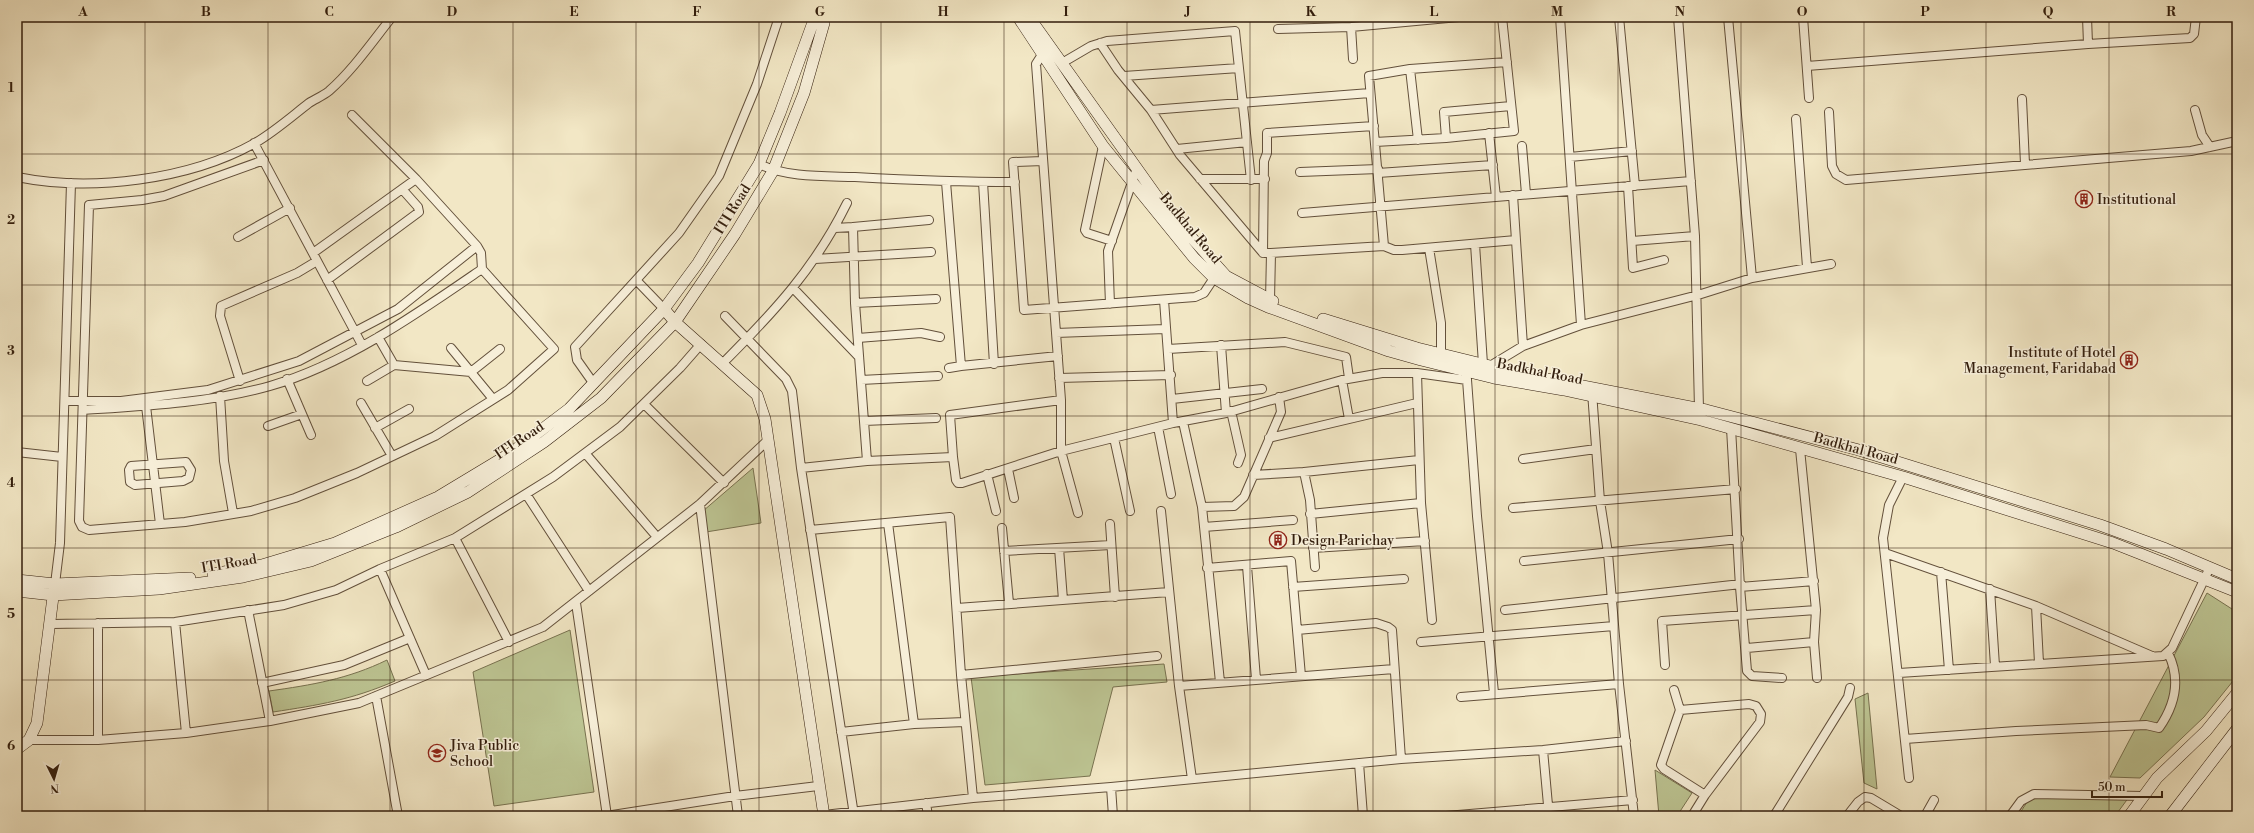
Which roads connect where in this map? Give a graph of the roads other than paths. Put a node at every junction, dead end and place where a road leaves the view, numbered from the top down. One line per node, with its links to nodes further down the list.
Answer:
1 (392, 17): 45 (street)
2 (779, 17): 107 (street)
3 (815, 17): 54 (street, ITI Road)
4 (824, 17): 58 (street, ITI Road)
5 (1018, 17): 20 (street, Badkhal Road)
6 (1029, 17): 20 (street, Badkhal Road)
7 (1459, 17): 16 (street)
8 (1502, 17): 22 (street)
9 (1560, 17): 51 (street)
10 (1619, 17): 50 (street)
11 (1678, 17): 66 (street)
12 (1728, 17): 105 (street)
13 (1803, 17): 24 (street)
14 (2087, 17): 19 (street)
15 (2196, 17): 19 (street)
16 (1351, 27): 17 (street); 21 (street)
17 (1278, 29)
18 (1100, 43): 23 (street); 25 (street); 27 (street)
19 (2088, 44): 24 (street)
20 (1046, 49): 23 (street, Badkhal Road); 46 (street, Badkhal Road); 53 (street)
21 (1353, 59)
22 (1507, 62): 26 (street); 32 (street)
23 (1062, 63): 57 (street, Badkhal Road)
24 (1807, 66): 29 (street)
25 (1239, 68): 27 (street); 31 (street)
26 (1410, 70): 28 (street); 41 (street)
27 (1124, 76): 33 (street)
28 (1370, 93): 31 (street); 38 (street)
29 (1809, 98)
30 (2022, 99): 56 (street)
31 (1243, 103): 33 (street); 43 (street)
32 (1511, 106): 39 (street); 40 (street)
33 (1151, 110): 49 (street)
34 (2195, 110): 48 (street)
35 (1829, 112): 56 (street)
36 (352, 115): 62 (street)
37 (1796, 118): 102 (street)
38 (1374, 126): 44 (street); 64 (street)
39 (1489, 133): 40 (street); 55 (street)
40 (1446, 138): 41 (street)
41 (1418, 140): 44 (street)
42 (2237, 141): 48 (street)
43 (1247, 142): 49 (street); 65 (street)
44 (1375, 142): 59 (street)
45 (254, 143): 52 (street); 71 (street)
46 (1103, 146): 70 (street, Badkhal Road); 88 (street)
47 (1522, 146): 75 (street)
48 (2210, 147): 56 (street)
49 (1177, 149): 63 (street)
50 (1632, 151): 51 (street); 72 (street)
51 (1570, 157): 74 (street)
52 (264, 160): 80 (street); 168 (street)
53 (1043, 161): 69 (street); 115 (street)
54 (759, 164): 58 (street); 116 (street, ITI Road)
55 (1492, 164): 59 (street); 77 (street)
56 (2025, 164)
57 (1137, 168): 70 (street); 104 (street, Badkhal Road)
58 (772, 171): 67 (street); 118 (street, ITI Road)
59 (1378, 171): 60 (street); 79 (street)
60 (1300, 172)
61 (17, 177): 71 (street)
62 (416, 179): 73 (street); 91 (street)
63 (1200, 179): 65 (street); 96 (street)
64 (1265, 179): 65 (street); 96 (street)
65 (1251, 180)
66 (1691, 181): 72 (street); 85 (street)
67 (946, 182): 68 (street); 142 (street)
68 (982, 182): 69 (street); 139 (street)
69 (1015, 182): 115 (street)
70 (1132, 182): 88 (street); 104 (street, Badkhal Road)
71 (71, 183): 164 (street)
72 (1631, 186): 74 (street); 89 (street)
73 (402, 189): 95 (street); 106 (street)
74 (1572, 190): 75 (street); 119 (street)
75 (1526, 194): 76 (street)
76 (1513, 195): 77 (street); 87 (street)
77 (1496, 197): 79 (street)
78 (847, 203): 84 (street)
79 (1381, 207): 81 (street); 92 (street)
80 (290, 208): 86 (street); 95 (street)
81 (1302, 213)
82 (929, 220): 83 (street)
83 (853, 227): 84 (street); 98 (street)
84 (835, 228): 97 (street)
85 (1695, 236): 89 (street); 109 (street)
86 (238, 238)
87 (1516, 240): 90 (street); 130 (street)
88 (1112, 241): 114 (street)
89 (1632, 241): 99 (street)
90 (1475, 244): 93 (street); 141 (street)
91 (477, 246): 103 (street); 121 (street)
92 (1384, 246): 93 (street); 96 (street)
93 (1428, 248): 134 (street)
94 (931, 252): 98 (street)
95 (313, 253): 100 (street)
96 (1267, 253): 112 (street)
97 (814, 258): 98 (street); 108 (street)
98 (854, 258): 113 (street)
99 (1664, 260)
100 (317, 261): 106 (street); 153 (street)
101 (1831, 264): 102 (street)
102 (1807, 267): 105 (street)
103 (482, 269): 123 (street); 162 (street)
104 (1216, 274): 111 (street); 112 (street, Badkhal Road); 148 (street, Badkhal Road)
105 (1752, 278): 109 (street)
106 (327, 280): 121 (street)
107 (637, 281): 116 (street); 155 (street)
108 (793, 288): 125 (street); 136 (street)
109 (1698, 295): 119 (street); 171 (street)
110 (936, 298): 113 (street)
111 (1164, 300): 114 (street); 120 (street)
112 (1270, 300): 134 (street, Badkhal Road)
113 (855, 303): 126 (street)
114 (1110, 304): 115 (street)
115 (1054, 307): 122 (street)
116 (664, 309): 118 (street); 155 (street, ITI Road)
117 (725, 316): 125 (street)
118 (675, 322): 127 (street); 254 (street, ITI Road)
119 (1581, 325): 130 (street)
120 (1165, 329): 122 (street); 133 (street)
121 (355, 332): 129 (street); 153 (street)
122 (1056, 333): 135 (street)
123 (378, 337): 129 (street); 140 (street)
124 (940, 337): 126 (street)
125 (748, 338): 138 (street); 200 (street)
126 (858, 338): 136 (street)
127 (701, 344): 138 (street); 167 (street)
128 (1221, 345): 133 (street); 151 (street); 158 (street)
129 (362, 346): 150 (street)
130 (1523, 346): 141 (street)
131 (451, 348): 144 (street)
132 (500, 348): 144 (street)
133 (1168, 349): 147 (street)
134 (1441, 354): 137 (street, Badkhal Road)
135 (1058, 356): 139 (street); 149 (street)
136 (859, 357): 152 (street)
137 (1466, 360): 141 (street, Badkhal Road); 148 (street)
138 (723, 363): 186 (street)
139 (994, 364): 142 (street)
140 (394, 365): 144 (street); 154 (street)
141 (1486, 365): 157 (street, Badkhal Road)
142 (961, 366): 143 (street)
143 (949, 368)
144 (471, 372): 162 (street)
145 (1417, 373): 148 (street); 151 (street); 166 (street)
146 (938, 376): 152 (street)
147 (1171, 376): 149 (street); 161 (street)
148 (1467, 376): 157 (street, Badkhal Road); 278 (street)
149 (1059, 378): 163 (street)
150 (287, 379): 159 (street); 173 (street)
151 (1346, 379): 160 (street); 175 (street)
152 (861, 380): 176 (street)
153 (240, 381): 168 (street)
154 (367, 381)
155 (594, 384): 254 (street, ITI Road)
156 (1262, 389): 158 (street)
157 (1592, 392): 171 (street, Badkhal Road); 182 (street, Badkhal Road); 187 (street)
158 (1225, 393): 161 (street); 172 (street)
159 (220, 396): 169 (street); 220 (street)
160 (1279, 397): 172 (street); 185 (street)
161 (1172, 398): 178 (street)
162 (493, 399): 192 (street)
163 (1061, 400): 189 (street); 194 (street)
164 (65, 401): 168 (street); 193 (street)
165 (361, 403): 181 (street)
166 (1417, 403): 175 (street); 196 (street)
167 (644, 404): 191 (street); 207 (street)
168 (83, 406): 169 (street); 225 (street)
169 (146, 406): 198 (street)
170 (409, 409): 181 (street)
171 (1699, 409): 243 (street, Badkhal Road)
172 (1229, 412): 177 (street); 199 (street)
173 (302, 414): 179 (street); 183 (street)
174 (936, 418): 176 (street)
175 (1349, 419): 185 (street)
176 (864, 421): 197 (street)
177 (1183, 422): 178 (street); 215 (street)
178 (1173, 423): 180 (street)
179 (268, 426)
180 (1158, 427): 184 (street); 210 (street)
181 (375, 428): 192 (street)
182 (1731, 428): 188 (street, Badkhal Road); 208 (street)
183 (311, 435)
184 (1114, 438): 189 (street); 218 (street)
185 (1269, 438): 204 (street)
186 (768, 440): 207 (street); 325 (street)
187 (1596, 449): 195 (street); 212 (street)
188 (1800, 449): 205 (street, Badkhal Road); 251 (street)
189 (1061, 451): 201 (street); 221 (street)
190 (17, 452): 193 (street)
191 (585, 453): 209 (street); 230 (street)
192 (392, 456): 220 (street)
193 (62, 457): 254 (street)
194 (953, 457): 197 (street); 203 (street)
195 (1524, 459)
196 (1419, 460): 202 (street); 213 (street)
197 (867, 461): 200 (street)
198 (154, 463): 206 (street); 206 (street); 206 (street)
199 (1238, 463)
200 (801, 468): 229 (street)
201 (1008, 469): 203 (street); 211 (street)
202 (1304, 472): 204 (street); 222 (street)
203 (987, 474): 217 (street)
204 (1253, 474): 215 (street)
205 (1903, 477): 239 (street); 249 (street, Badkhal Road)
206 (156, 483): 225 (street)
207 (724, 483): 214 (street)
208 (1736, 488): 212 (street); 232 (street)
209 (526, 494): 231 (street); 257 (street)
210 (1171, 494)
211 (1014, 498)
212 (1600, 501): 216 (street); 238 (street)
213 (1421, 503): 222 (street); 233 (street)
214 (700, 504): 230 (street); 328 (street)
215 (1202, 507): 227 (street)
216 (1513, 508)
217 (996, 510)
218 (1130, 511)
219 (1161, 511): 258 (street)
220 (233, 513): 225 (street)
221 (1078, 513)
222 (1310, 514): 236 (street)
223 (1293, 520): 227 (street)
224 (888, 523): 229 (street); 266 (street); 311 (street)
225 (160, 524)
226 (1110, 524): 234 (street)
227 (1204, 526): 244 (street)
228 (1002, 528): 237 (street)
229 (810, 530): 313 (street)
230 (657, 537): 257 (street)
231 (456, 538): 245 (street); 279 (street)
232 (1739, 539): 238 (street); 252 (street)
233 (1425, 541): 236 (street); 271 (street)
234 (1111, 545): 235 (street); 260 (street)
235 (1059, 548): 237 (street); 262 (street)
236 (1313, 548): 242 (street)
237 (1004, 551): 264 (street)
238 (1608, 553): 240 (street); 261 (street)
239 (1885, 553): 246 (street); 291 (street)
240 (1524, 561)
241 (1247, 566): 244 (street); 253 (street); 297 (street)
242 (1315, 567)
243 (2210, 567): 247 (street, Badkhal Road); 249 (street)
244 (1207, 568): 298 (street)
245 (380, 569): 267 (street); 277 (street)
246 (1941, 572): 255 (street); 290 (street)
247 (2236, 578)
248 (1404, 579): 253 (street)
249 (2205, 579): 259 (street, Badkhal Road); 283 (street)
250 (17, 580): 254 (street, ITI Road)
251 (1814, 581): 252 (street); 269 (street)
252 (1741, 585): 261 (street); 270 (street)
253 (1293, 587): 276 (street)
254 (54, 589): 256 (street, ITI Road); 274 (street)
255 (1990, 589): 265 (street); 288 (street)
256 (17, 591)
257 (589, 591): 263 (street)
258 (1169, 592): 260 (street); 301 (street)
259 (2237, 592)
260 (1115, 597): 262 (street)
261 (1613, 597): 268 (street); 275 (street)
262 (1063, 600): 264 (street)
263 (576, 603): 279 (street); 337 (street)
264 (1009, 603): 266 (street)
265 (2036, 606): 285 (street); 286 (street)
266 (957, 608): 293 (street)
267 (248, 610): 272 (street); 299 (street)
268 (1505, 610)
269 (1816, 610): 270 (street); 281 (street)
270 (1743, 615): 282 (street); 287 (street)
271 (1432, 620)
272 (175, 622): 273 (street); 314 (street)
273 (98, 623): 274 (street); 317 (street)
274 (51, 624): 316 (street)
275 (1614, 626): 278 (street); 300 (street)
276 (1297, 630): 289 (street); 294 (street)
277 (410, 638): 292 (street); 299 (street)
278 (1489, 638): 280 (street); 305 (street)
279 (509, 642): 292 (street)
280 (1421, 642)
281 (1814, 642): 282 (street); 296 (street)
282 (1747, 648): 295 (street)
283 (2168, 653): 285 (street); 315 (street)
284 (1157, 656): 293 (street)
285 (2155, 657): 286 (street)
286 (2039, 662): 288 (street)
287 (1665, 665)
288 (1995, 666): 290 (street)
289 (1394, 669): 294 (street); 321 (street)
290 (1948, 670): 291 (street)
291 (1899, 673): 315 (street)
292 (426, 675): 306 (street)
293 (961, 675): 310 (street)
294 (1301, 676): 297 (street)
295 (1782, 678)
296 (1818, 678)
297 (1256, 679): 298 (street)
298 (1220, 682): 301 (street)
299 (262, 684): 309 (street)
300 (1619, 684): 305 (street); 318 (street)
301 (1179, 686): 324 (street)
302 (1850, 688): 347 (street)
303 (1674, 690): 308 (street)
304 (2237, 693): 329 (street)
305 (1494, 694): 307 (street)
306 (376, 696): 309 (street); 336 (street)
307 (1461, 697)
308 (1680, 710): 327 (street); 327 (street)
309 (270, 721): 314 (street)
310 (965, 722): 311 (street); 330 (street)
311 (914, 724): 313 (street)
312 (2237, 729): 353 (street)
313 (841, 732): 335 (street)
314 (186, 733): 317 (street)
315 (1905, 739): 323 (street)
316 (29, 740): 317 (street); 319 (street)
317 (98, 740)
318 (1626, 741): 320 (street); 331 (street)
319 (17, 749)
320 (1543, 750): 321 (street); 334 (street)
321 (1401, 759): 322 (street)
322 (1359, 763): 324 (street); 342 (street)
323 (1909, 778)
324 (1192, 779): 326 (street)
325 (818, 786): 328 (street); 339 (street)
326 (1111, 788): 330 (street); 341 (street)
327 (1705, 795): 346 (street)
328 (735, 796): 337 (street); 338 (street)
329 (2143, 796): 351 (street); 352 (street)
330 (974, 798): 333 (street)
331 (1633, 800): 334 (street); 345 (street)
332 (1934, 800): 350 (street)
333 (926, 803): 335 (street); 340 (street)
334 (1549, 806): 343 (street); 344 (street)
335 (854, 814): 339 (street)
336 (398, 816)
337 (606, 816)
338 (738, 816)
339 (824, 816)
340 (928, 816)
341 (1113, 816)
342 (1363, 816)
343 (1446, 816)
344 (1549, 816)
345 (1634, 816)
346 (1692, 816)
347 (1774, 816)
348 (1847, 816): 349 (street)
349 (1901, 816)
350 (1925, 816)
351 (2010, 816)
352 (2129, 816)
353 (2170, 816)

